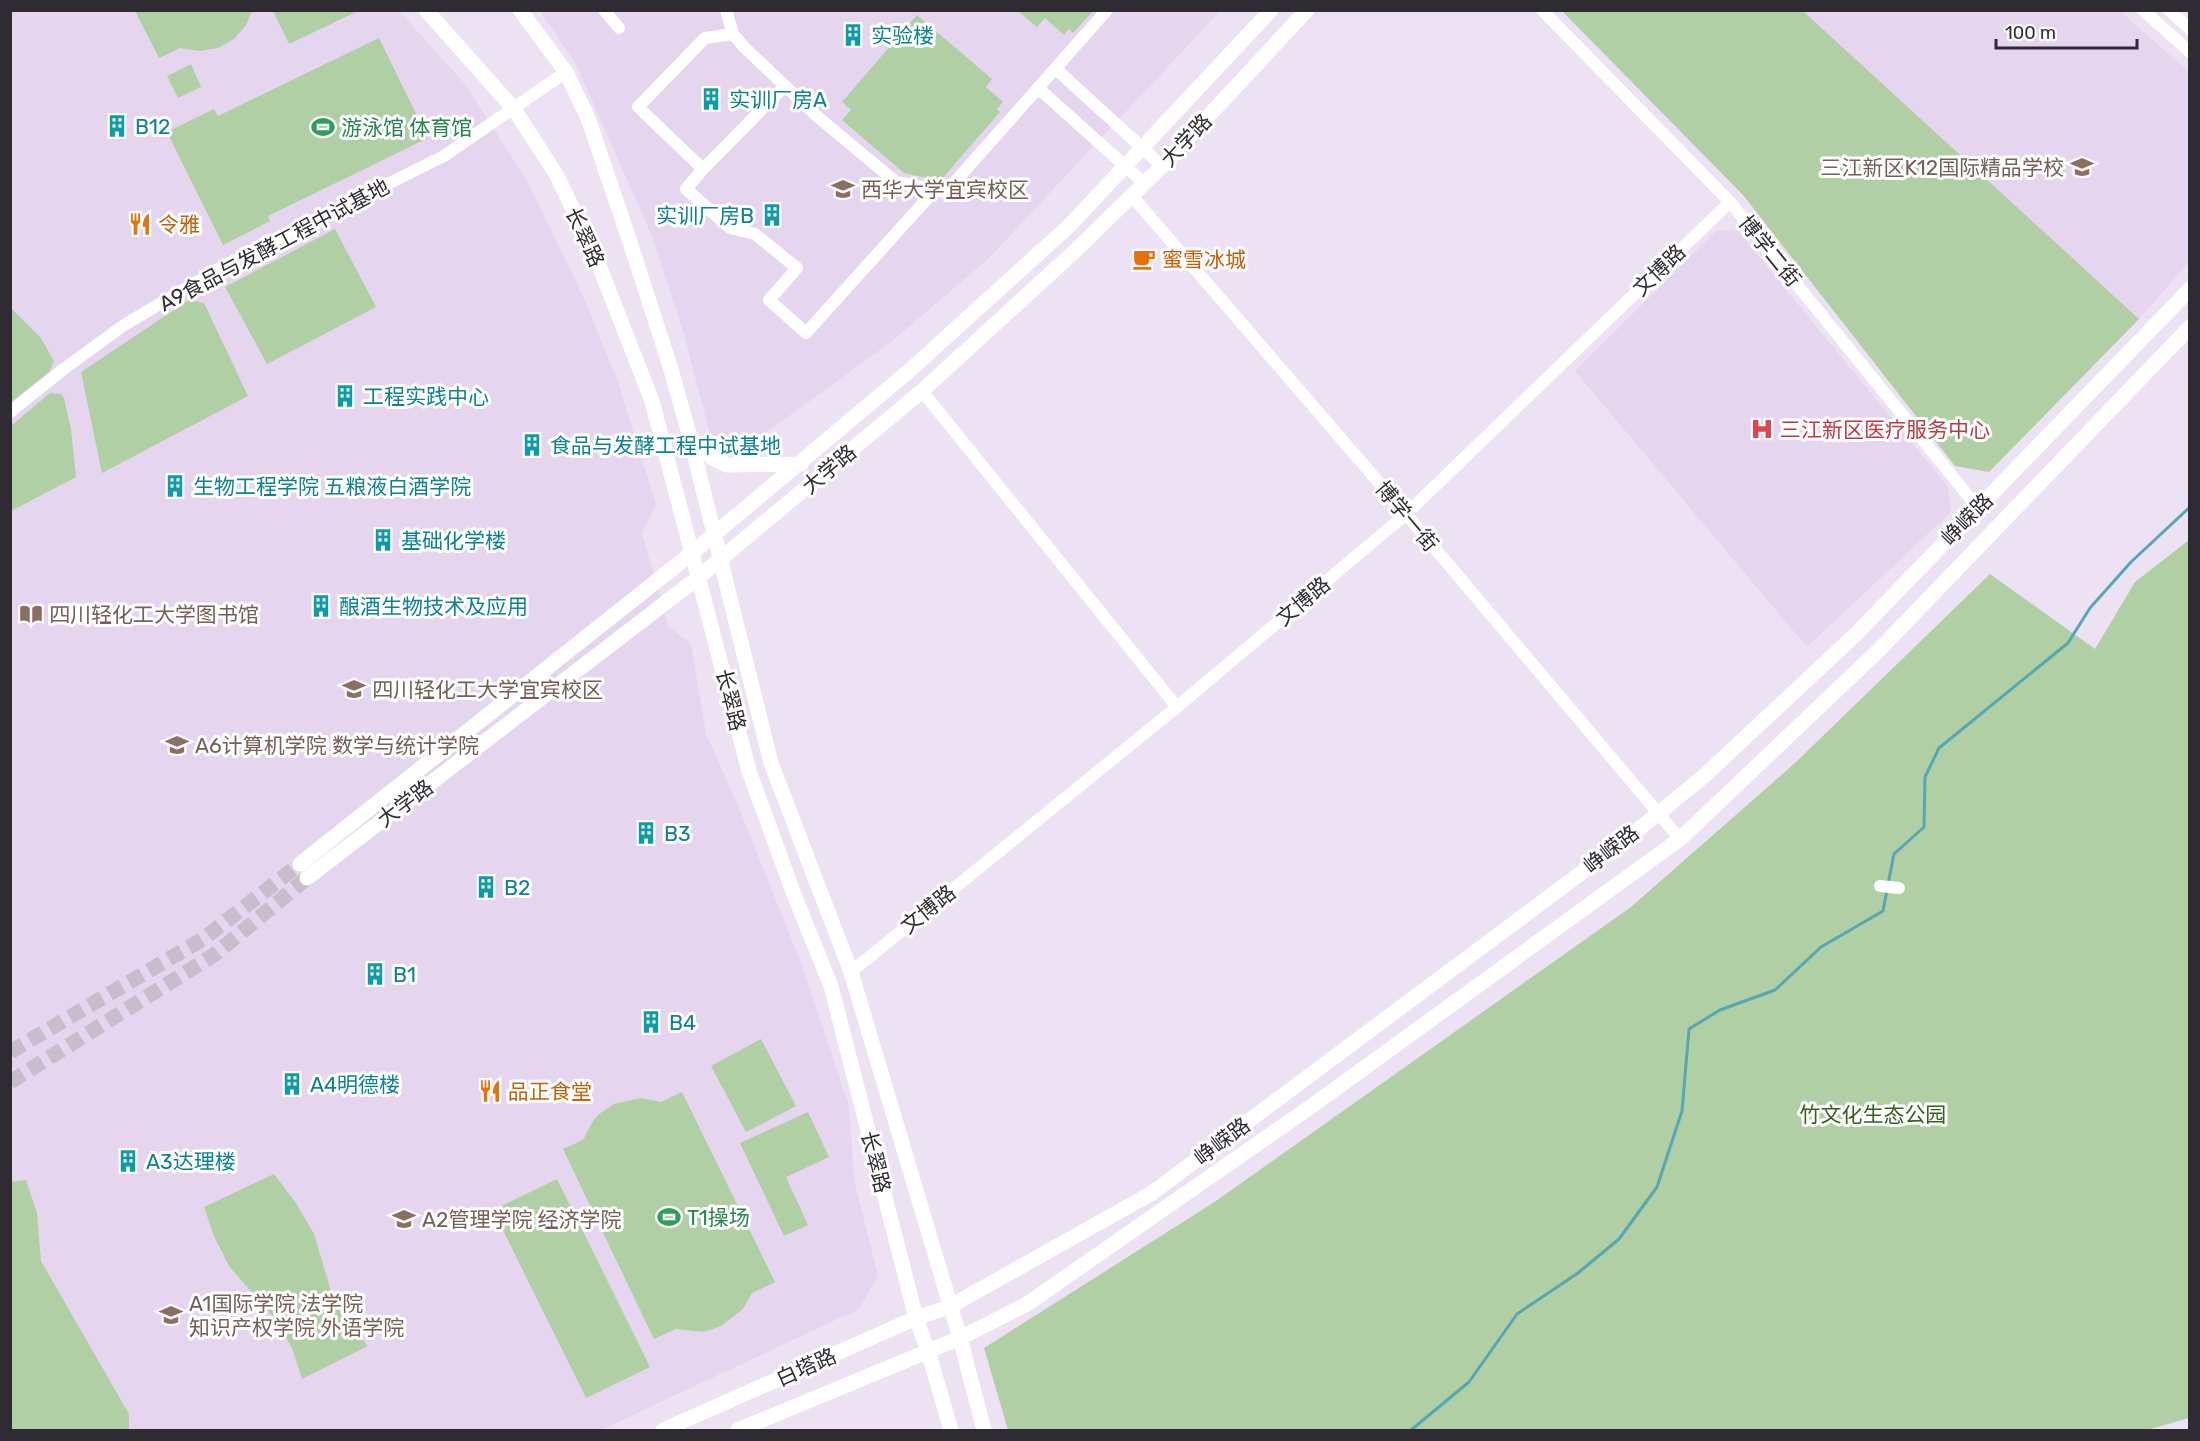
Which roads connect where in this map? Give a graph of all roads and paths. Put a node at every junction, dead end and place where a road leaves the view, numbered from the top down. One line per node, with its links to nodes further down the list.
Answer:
1 (426, 10): 19 (main road, 长翠路)
2 (520, 10): 16 (main road, 长翠路)
3 (604, 10): 11 (street)
4 (726, 10): 13 (street)
5 (1107, 10): 15 (street)
6 (1271, 10): 20 (main road, 大学路)
7 (1307, 10): 22 (main road, 大学路)
8 (1542, 10): 27 (street, 博学二街)
9 (2143, 10): 14 (street)
10 (2169, 10): 12 (street)
11 (619, 27)
12 (2190, 29)
13 (733, 34): 17 (street); 23 (street)
14 (2190, 52)
15 (1056, 69): 18 (street); 20 (street)
16 (566, 72): 19 (street, A9食品与发酵工程中试基地); 32 (main road, 长翠路)
17 (784, 87): 23 (street); 25 (street)
18 (1038, 88): 21 (street); 25 (street)
19 (514, 109): 31 (street, A9食品与发酵工程中试基地); 37 (main road, 长翠路)
20 (1144, 148): 21 (main road, 大学路); 22 (street)
21 (1126, 166): 24 (street); 33 (main road, 大学路)
22 (1162, 166): 24 (main road, 大学路)
23 (703, 169): 25 (street)
24 (1144, 183): 26 (main road, 大学路)
25 (935, 190)
26 (1131, 196): 30 (main road, 大学路); 35 (street, 博学一街)
27 (1730, 202): 34 (street, 博学二街); 35 (street, 文博路)
28 (2190, 289): 34 (main road, 峥嵘路)
29 (2190, 327): 42 (main road, 峥嵘路)
30 (922, 391): 38 (main road, 大学路); 40 (street)
31 (10, 412)
32 (691, 441): 33 (main road); 36 (main road, 长翠路)
33 (801, 464): 36 (main road, 大学路)
34 (1978, 508): 41 (main road, 峥嵘路)
35 (1406, 514): 40 (street, 文博路); 41 (street, 博学一街)
36 (714, 535): 37 (main road, 大学路); 38 (main road, 长翠路)
37 (692, 553): 39 (main road, 长翠路); 39 (main road, 大学路)
38 (720, 560): 39 (main road, 大学路); 45 (main road, 长翠路)
39 (699, 577): 47 (main road, 长翠路)
40 (1177, 707): 45 (street, 文博路)
41 (1658, 812): 42 (street, 博学一街); 46 (main road, 峥嵘路)
42 (1680, 839): 48 (main road, 峥嵘路)
43 (1880, 886): 44 (street)
44 (1899, 888)
45 (851, 972): 46 (main road, 长翠路)
46 (949, 1307): 47 (main road, 白塔路); 48 (main road, 长翠路)
47 (916, 1318): 49 (main road, 长翠路); 50 (main road, 白塔路)
48 (960, 1338): 49 (main road, 白塔路); 53 (main road, 长翠路)
49 (928, 1351): 51 (main road, 白塔路); 52 (main road, 长翠路)
50 (663, 1431)
51 (738, 1431)
52 (951, 1431)
53 (984, 1431)

